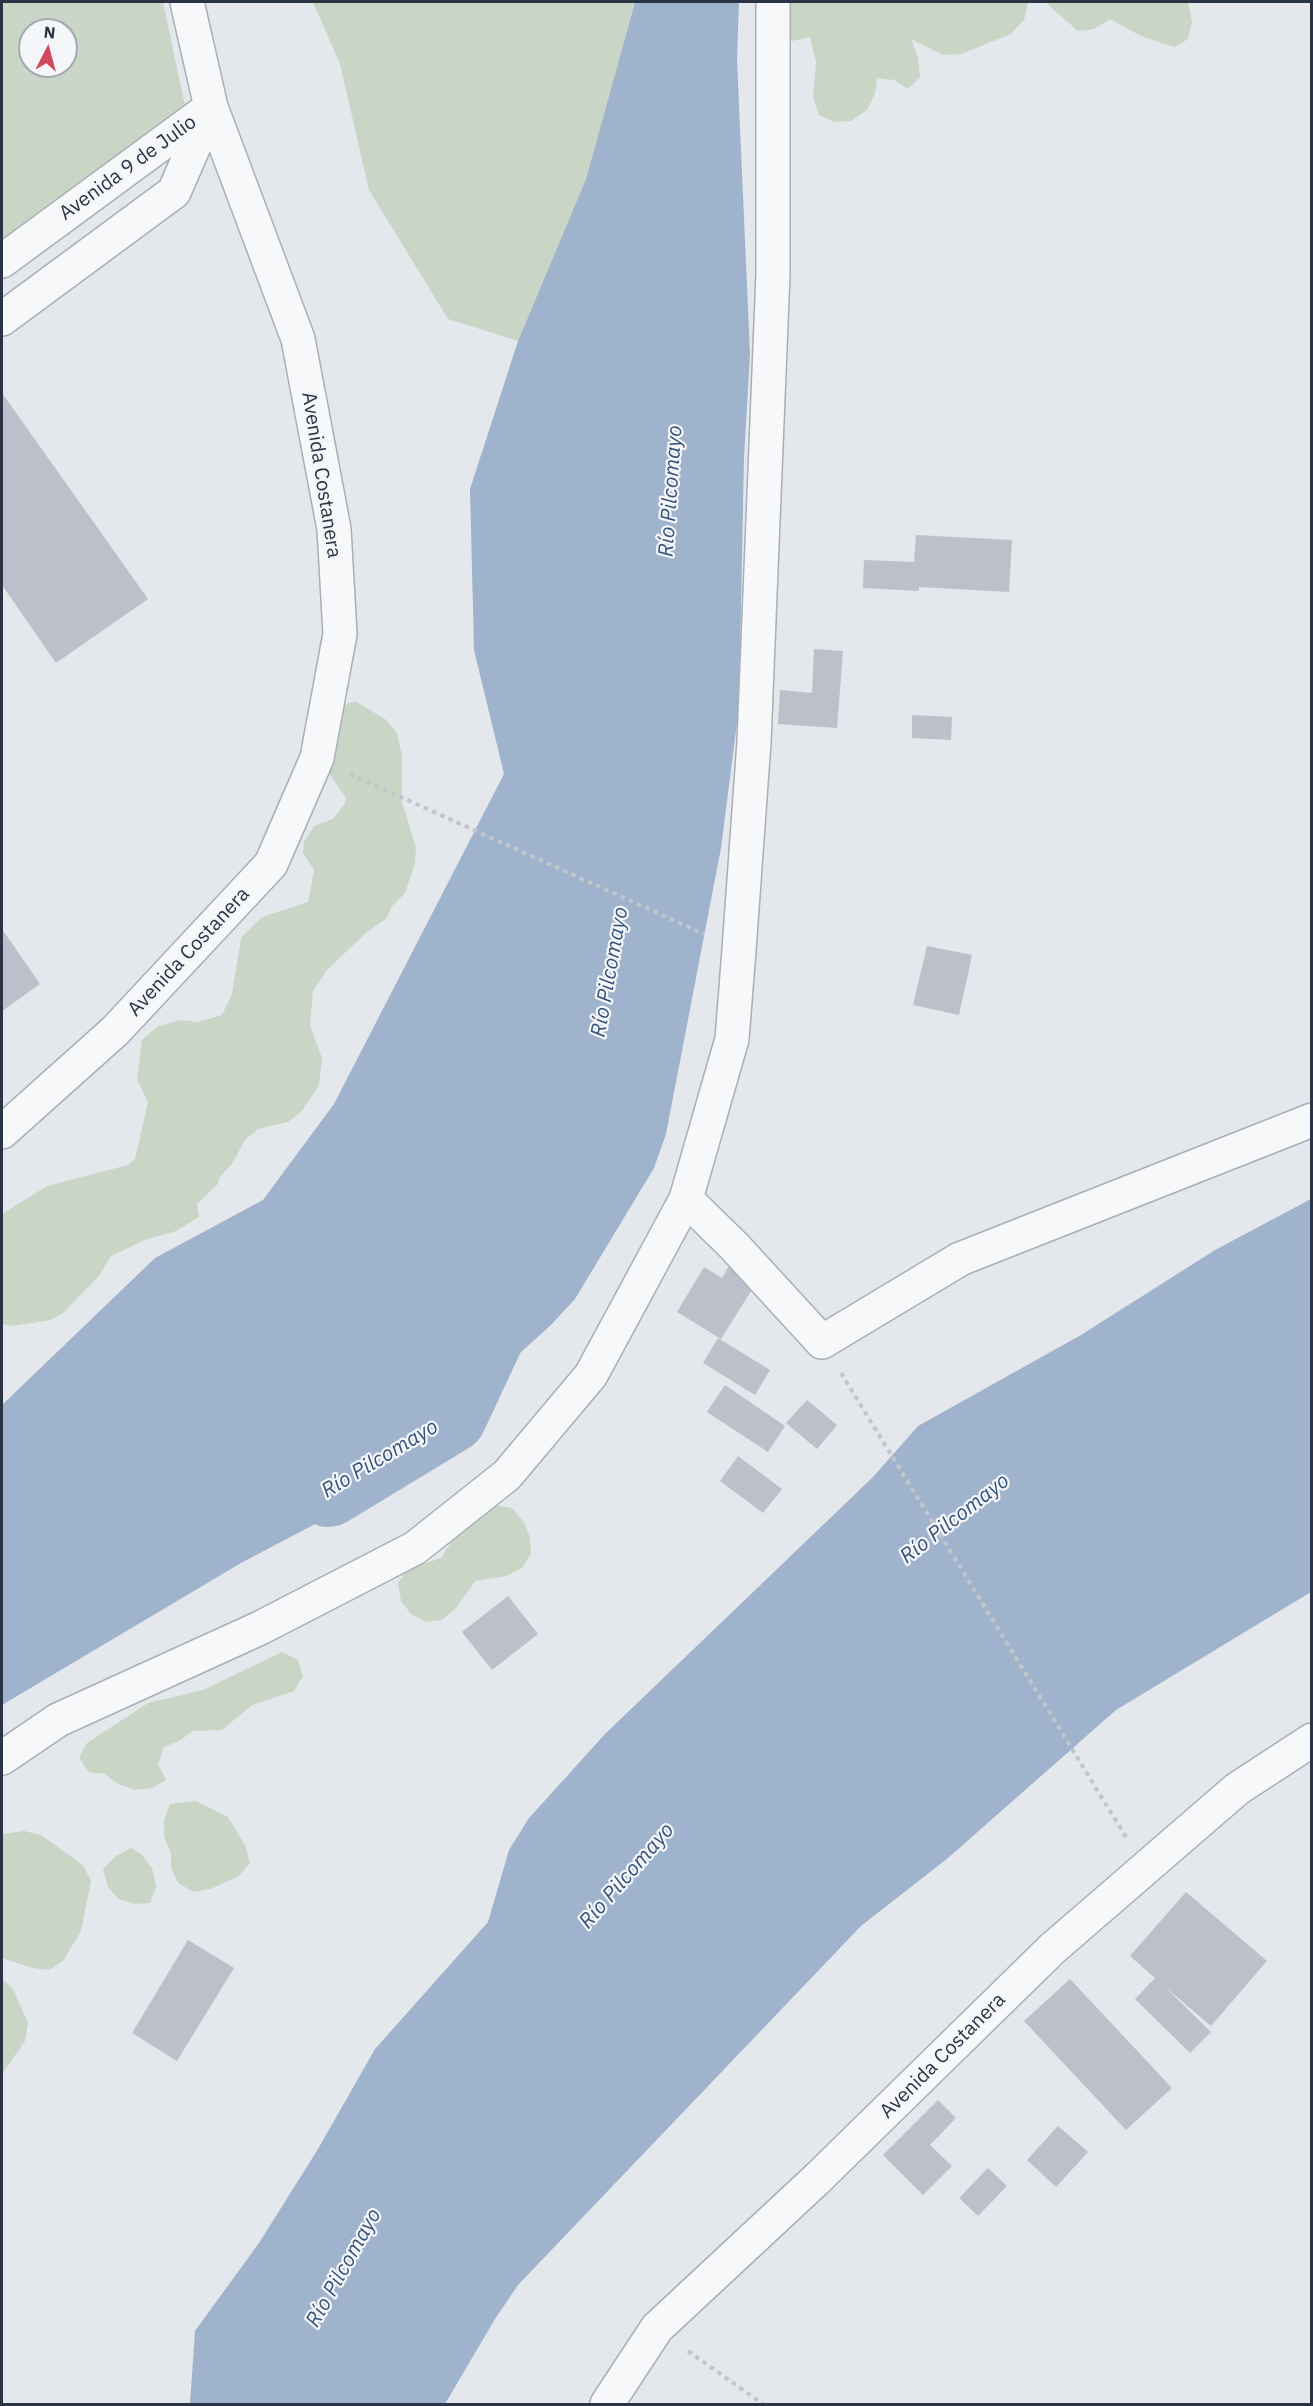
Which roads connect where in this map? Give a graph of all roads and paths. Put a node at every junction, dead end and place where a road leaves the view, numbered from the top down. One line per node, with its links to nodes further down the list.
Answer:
1 (188, 2): 3 (street, Avenida Costanera)
2 (774, 2): 7 (street)
3 (211, 107): 4 (street, Avenida 9 de Julio); 5 (street, Avenida 9 de Julio); 6 (street, Avenida Costanera)
4 (2, 261)
5 (2, 319)
6 (316, 758): 7 (path); 9 (street, Avenida Costanera)
7 (739, 950): 10 (street)
8 (1311, 1120): 11 (street)
9 (2, 1132)
10 (686, 1199): 11 (street); 13 (street)
11 (822, 1342): 14 (path)
12 (1311, 1740): 14 (street, Avenida Costanera)
13 (2, 1758)
14 (1145, 1868): 15 (street, Avenida Costanera)
15 (657, 2328): 16 (street, Avenida Costanera); 17 (path)
16 (607, 2404)
17 (763, 2404)

